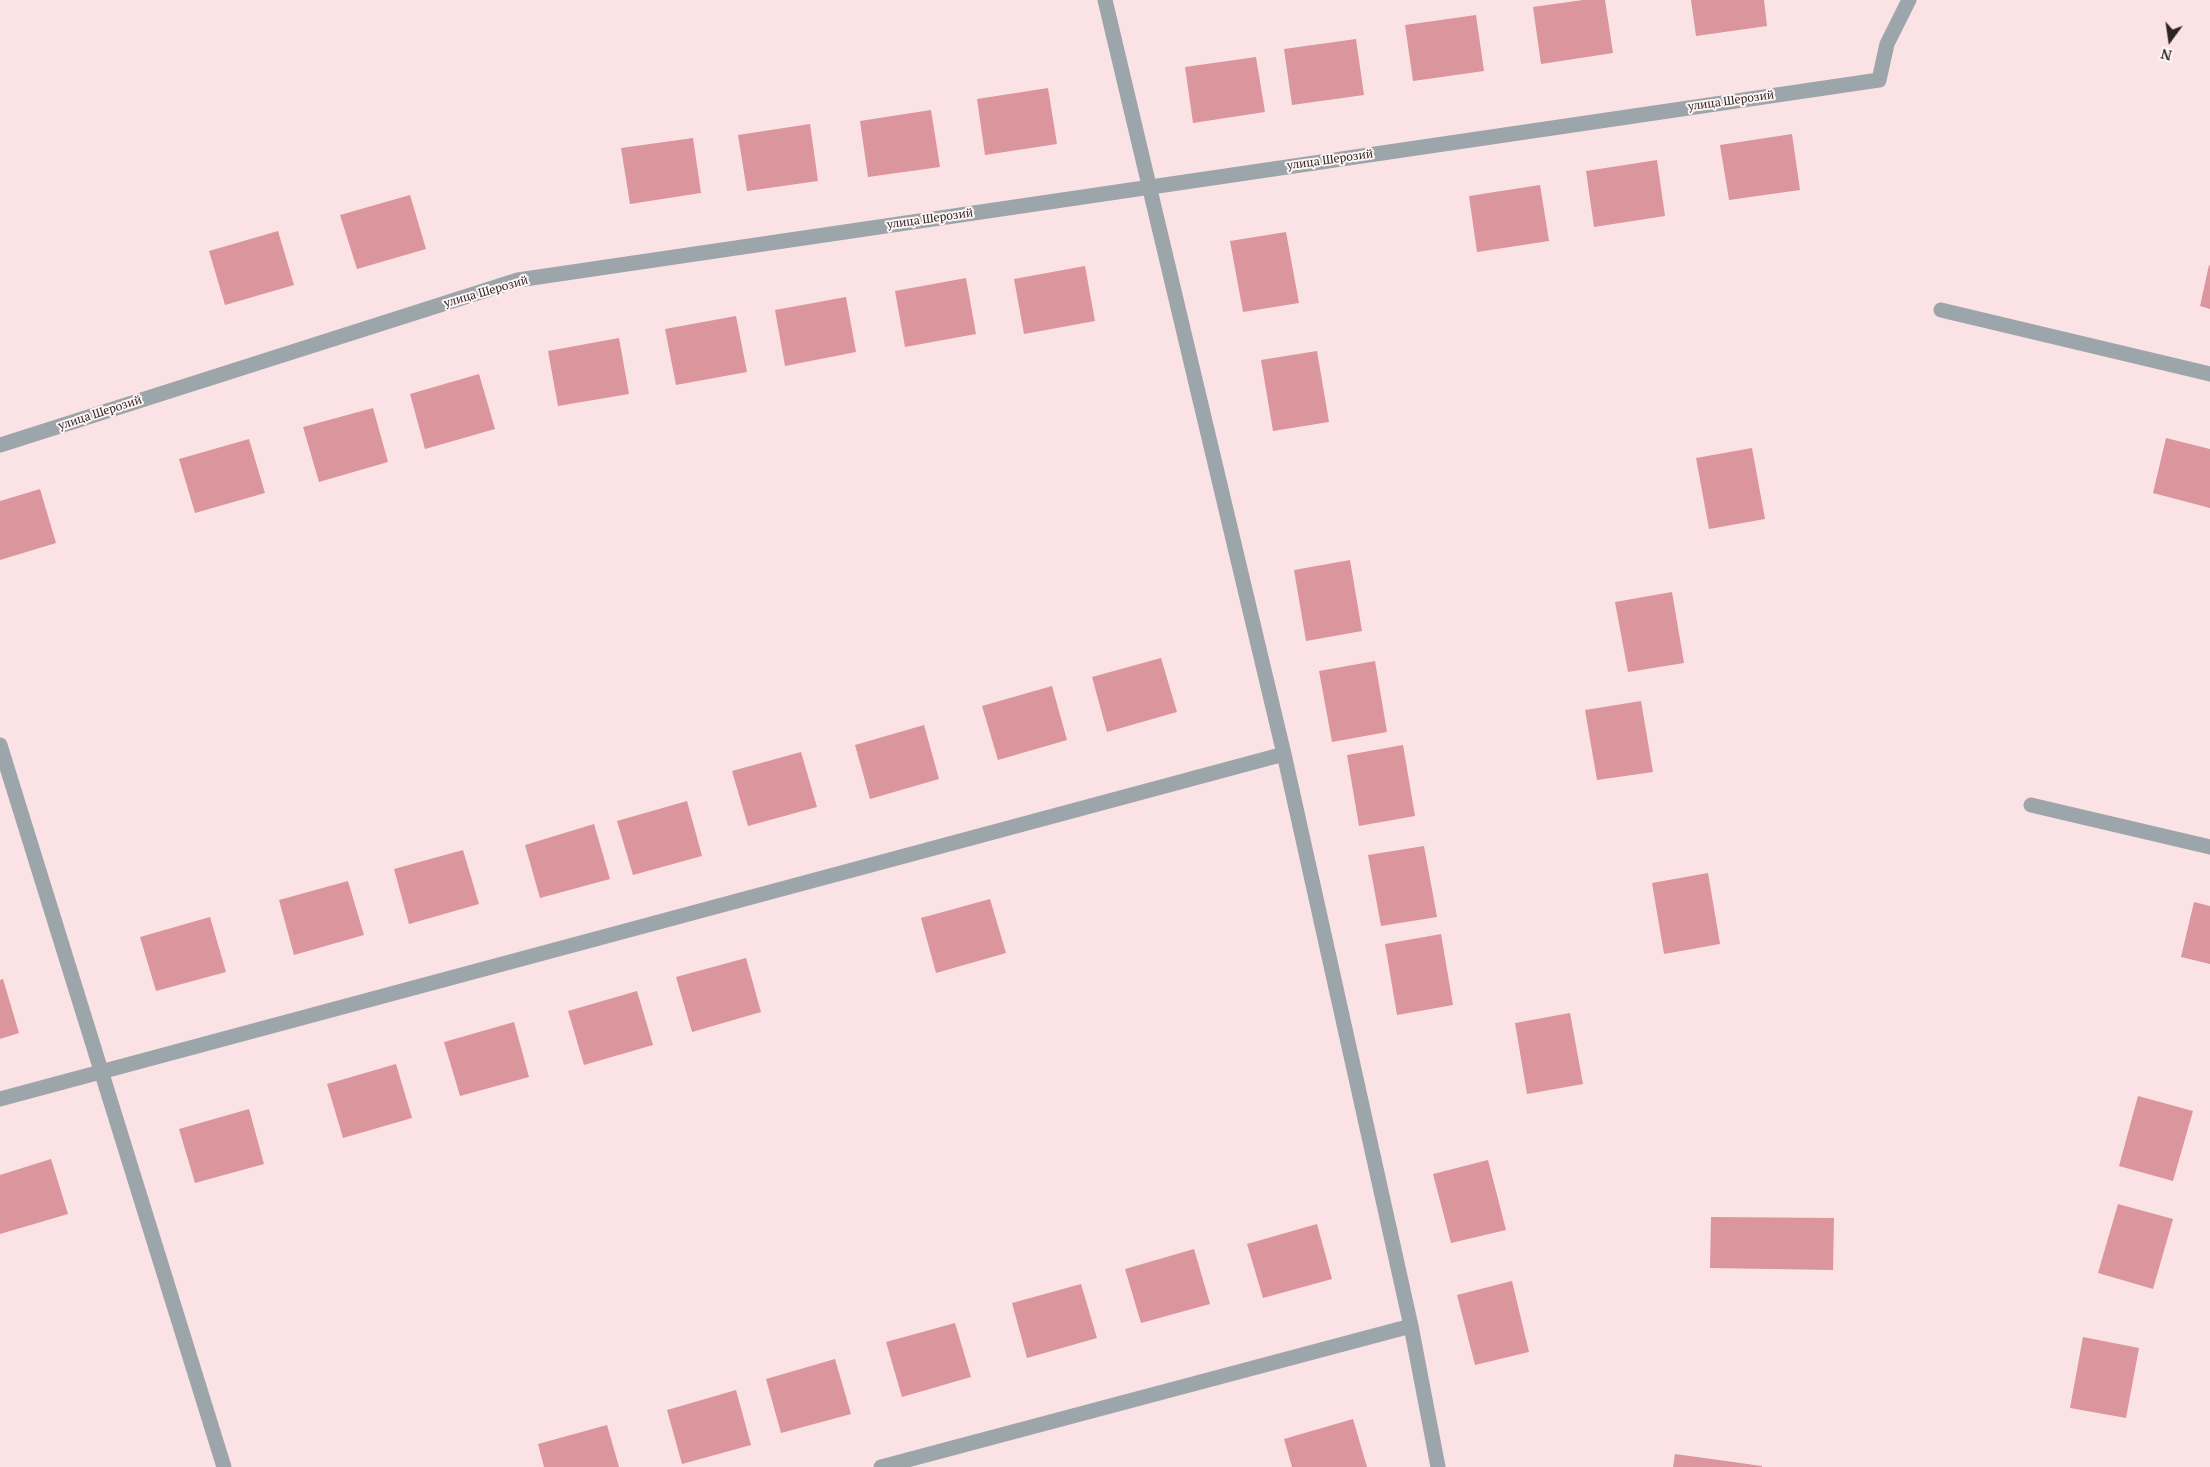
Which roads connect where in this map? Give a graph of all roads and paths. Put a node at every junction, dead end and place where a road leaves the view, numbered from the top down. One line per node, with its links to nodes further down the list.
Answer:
1 (1104, 0): 3 (street)
2 (1909, 0): 3 (street, улица Шерозий)
3 (1150, 186): 6 (street, улица Шерозий); 8 (street)
4 (1942, 310): 5 (street)
5 (2210, 374)
6 (0, 445)
7 (0, 745): 11 (street)
8 (1284, 754): 11 (street); 13 (street)
9 (2031, 805): 10 (street)
10 (2210, 847)
11 (102, 1072): 12 (street); 14 (street)
12 (0, 1099)
13 (1410, 1326): 15 (street); 16 (street)
14 (224, 1467)
15 (881, 1467)
16 (1438, 1467)

